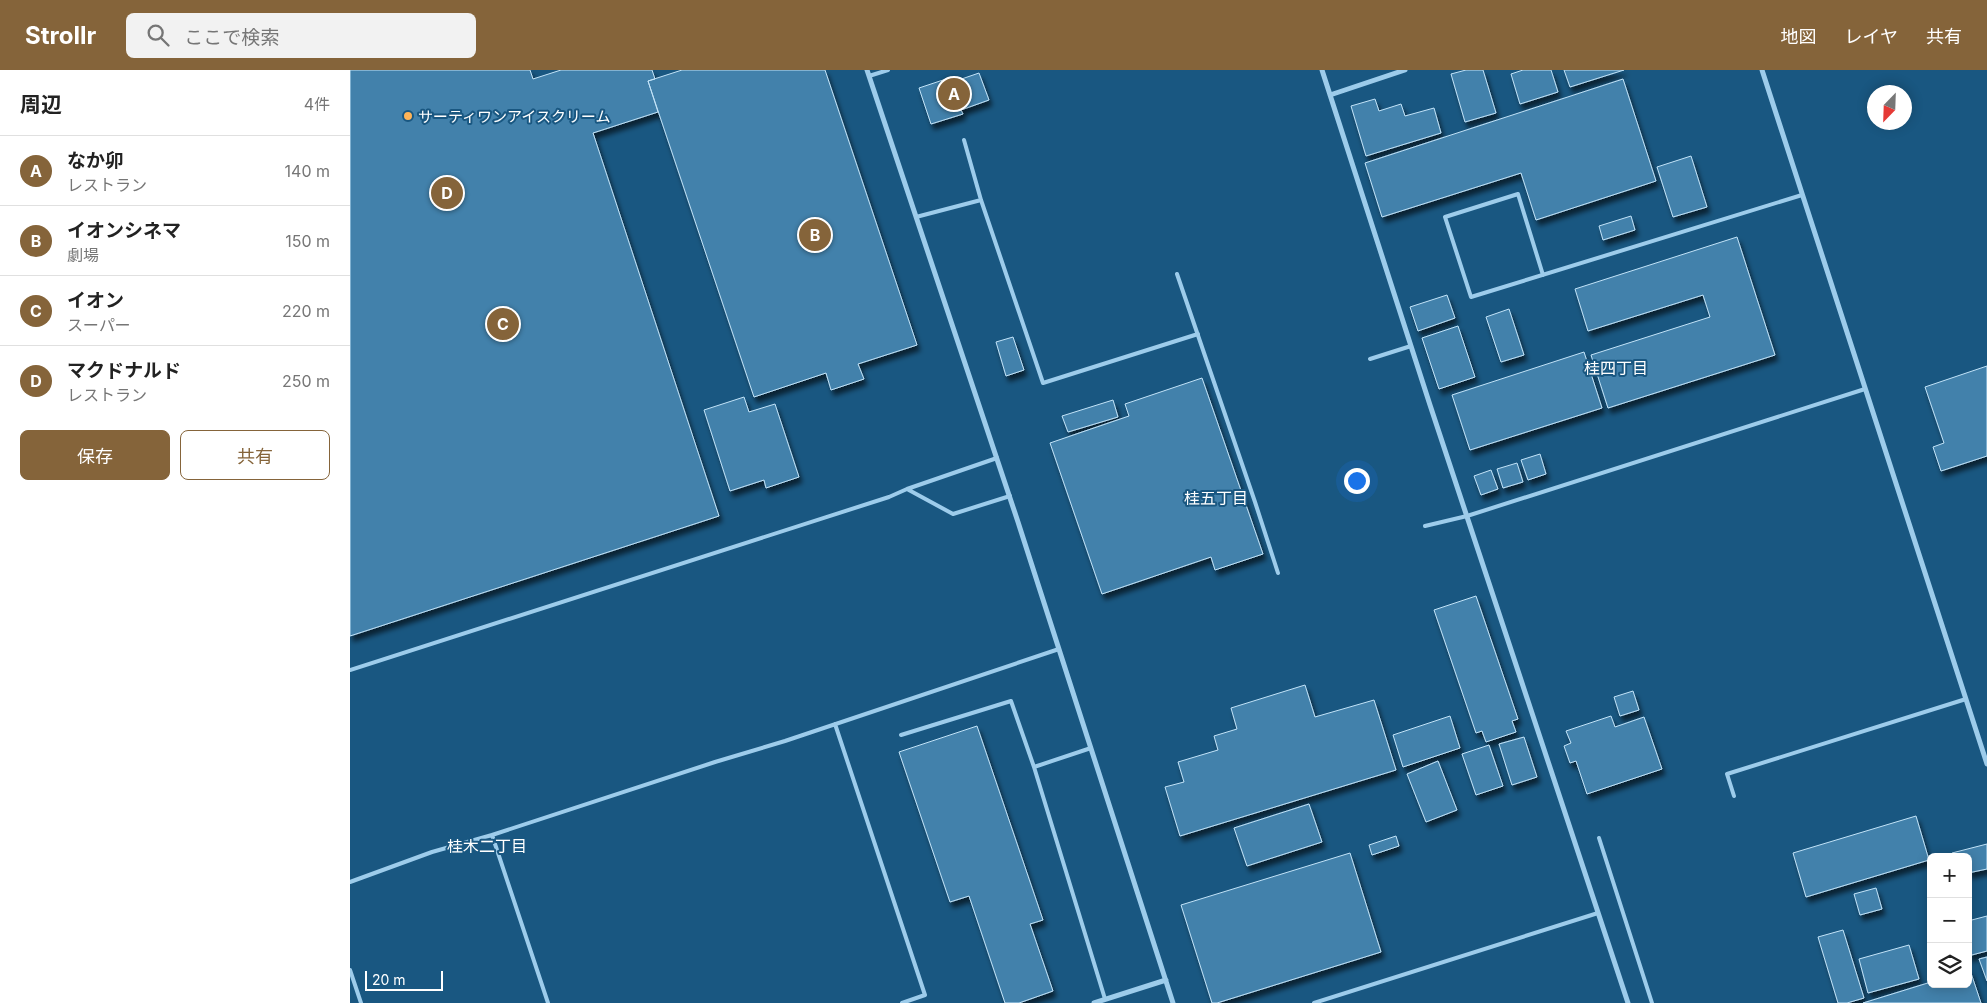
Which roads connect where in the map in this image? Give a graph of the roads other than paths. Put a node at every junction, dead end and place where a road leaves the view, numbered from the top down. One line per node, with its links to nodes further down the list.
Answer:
1 (867, 70): 6 (street)
2 (888, 70): 6 (lane)
3 (1322, 70): 7 (street)
4 (1405, 70): 7 (street)
5 (1762, 70): 9 (street)
6 (869, 76): 11 (street)
7 (1330, 95): 15 (street)
8 (964, 140): 10 (lane)
9 (1802, 195): 13 (lane); 17 (street)
10 (982, 200): 11 (lane); 14 (lane)
11 (916, 217): 18 (street)
12 (1177, 274): 14 (lane)
13 (1543, 275): 13 (lane)
14 (1198, 334): 23 (lane)
15 (1411, 346): 16 (lane); 21 (street)
16 (1370, 359)
17 (1865, 389): 21 (lane); 26 (street)
18 (997, 458): 19 (lane); 20 (street)
19 (907, 489): 20 (lane); 25 (lane)
20 (1010, 496): 24 (street)
21 (1467, 516): 22 (lane); 36 (street)
22 (1425, 526)
23 (1278, 573)
24 (1059, 649): 27 (lane); 29 (street)
25 (350, 670)
26 (1966, 699): 30 (street); 32 (lane)
27 (835, 724): 33 (lane); 42 (lane)
28 (901, 735): 31 (lane)
29 (1091, 748): 31 (lane); 38 (street)
30 (1987, 764)
31 (1034, 767): 39 (lane)
32 (1734, 796)
33 (492, 835): 35 (lane); 41 (lane)
34 (1599, 838): 47 (lane)
35 (350, 882)
36 (1598, 913): 45 (lane); 46 (street)
37 (350, 970): 40 (lane)
38 (1166, 980): 39 (street); 44 (street)
39 (1105, 1000): 43 (street)
40 (361, 1003)
41 (548, 1003)
42 (902, 1003)
43 (1094, 1003)
44 (1173, 1003)
45 (1314, 1003)
46 (1628, 1003)
47 (1652, 1003)

